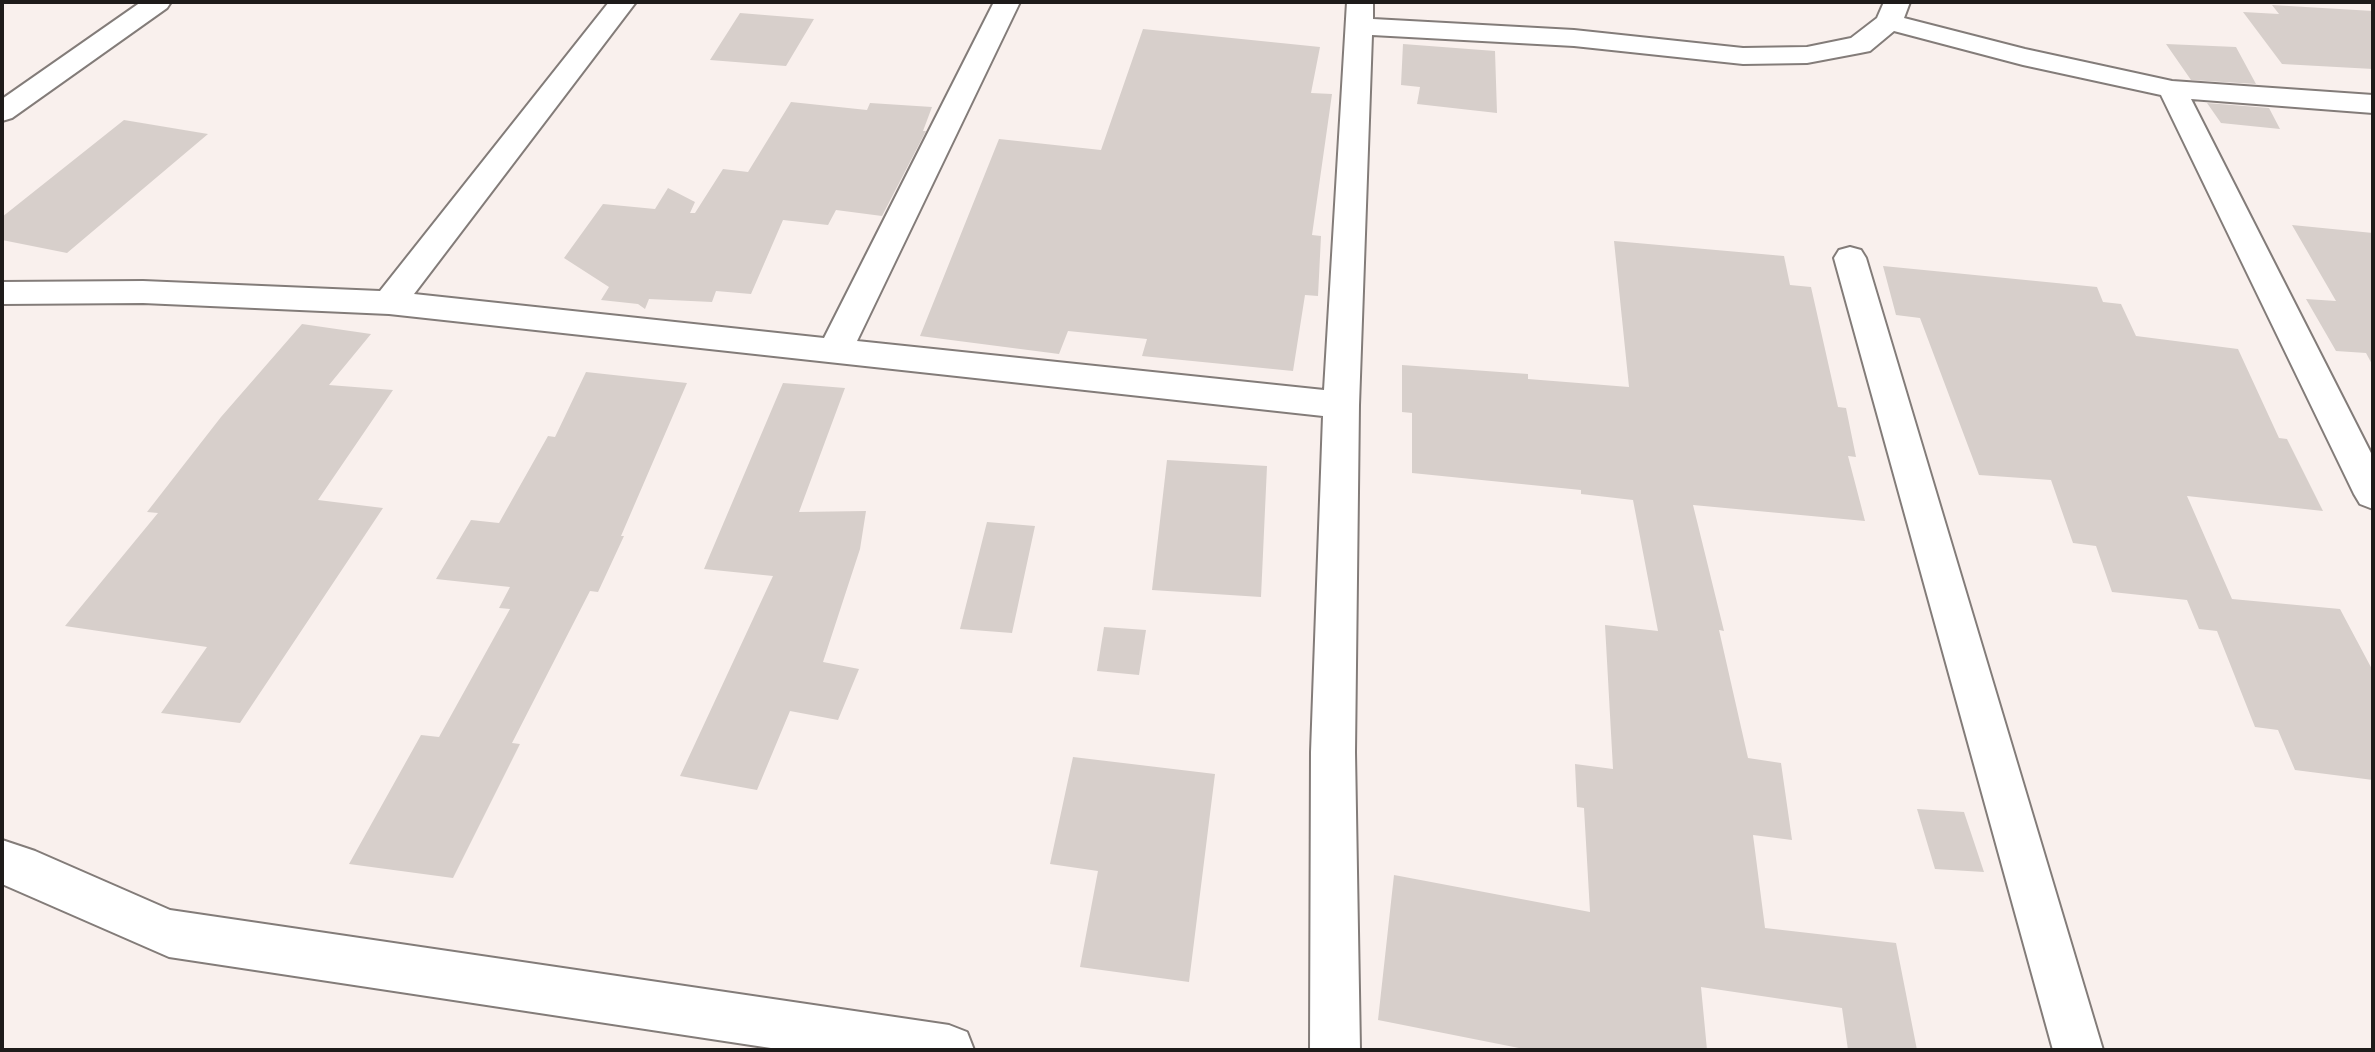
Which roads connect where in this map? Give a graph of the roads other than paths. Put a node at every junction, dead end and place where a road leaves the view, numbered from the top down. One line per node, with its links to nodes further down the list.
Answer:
1 (158, 2): 8 (street)
2 (623, 2): 11 (street)
3 (1007, 2): 12 (street)
4 (1893, 12): 5 (street); 6 (street)
5 (1359, 14): 13 (street)
6 (2172, 89): 7 (street); 14 (street)
7 (2373, 104)
8 (2, 112)
9 (1850, 258): 18 (street)
10 (2, 293): 11 (street)
11 (389, 303): 12 (street)
12 (834, 352): 13 (street)
13 (1341, 405): 17 (street)
14 (2373, 494)
15 (2, 862): 16 (street)
16 (948, 1050)
17 (1335, 1050)
18 (2078, 1050)

